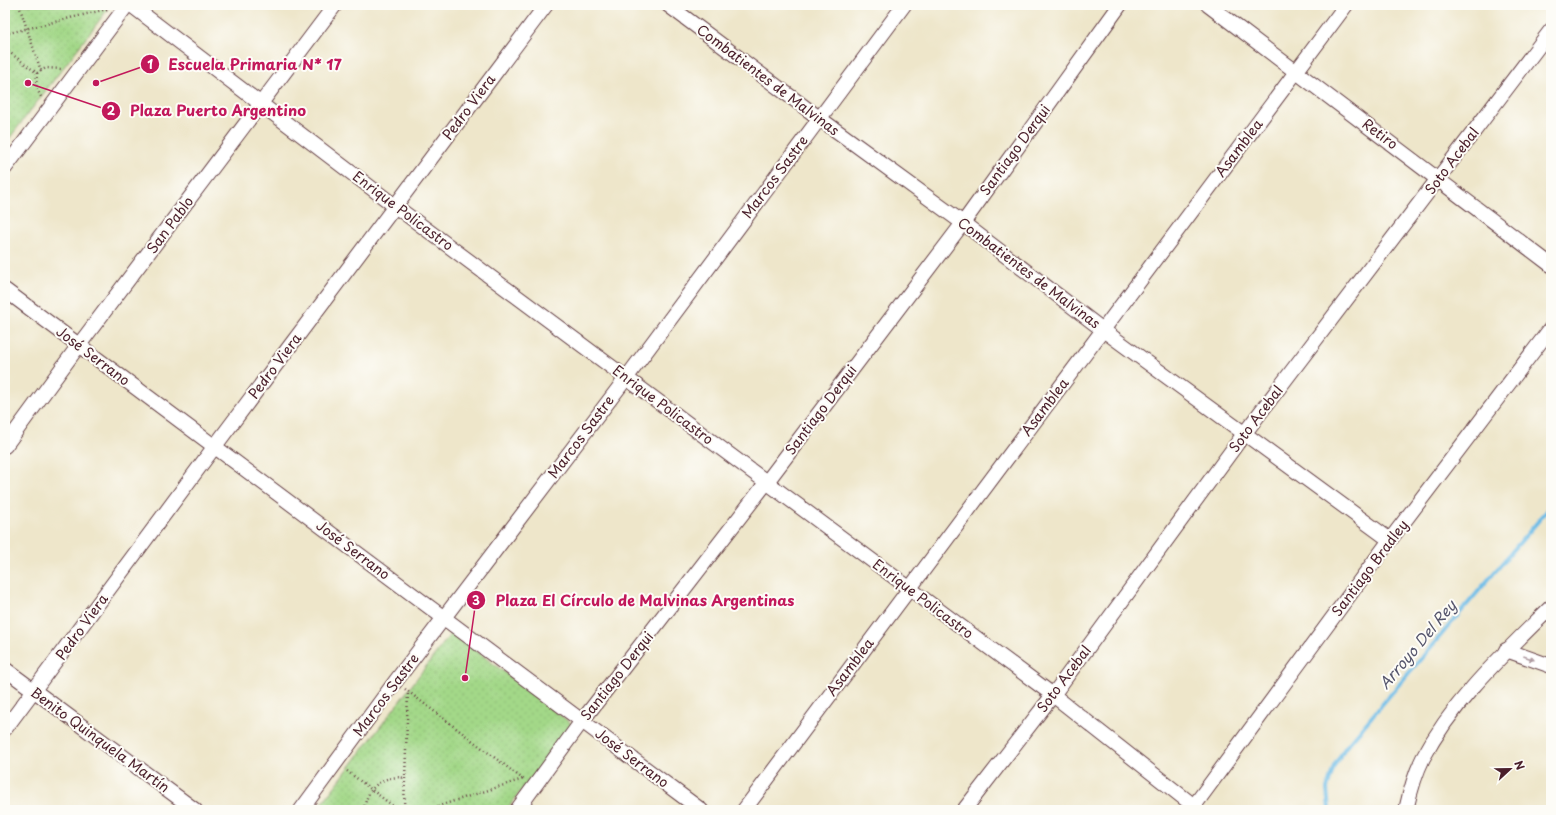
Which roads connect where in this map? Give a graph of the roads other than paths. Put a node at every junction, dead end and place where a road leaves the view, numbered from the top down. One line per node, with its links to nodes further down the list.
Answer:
1 (127, 5): 14 (street)
2 (131, 5): 12 (street, Enrique Policastro)
3 (335, 5): 12 (street, San Pablo)
4 (546, 5): 16 (street, Pedro Viera)
5 (668, 5): 13 (street, Combatientes de Malvinas)
6 (904, 5): 13 (street, Marcos Sastre)
7 (1120, 5): 17 (street, Santiago Derqui)
8 (1208, 5): 11 (street, Retiro)
9 (1346, 5): 11 (street, Asamblea)
10 (1551, 30): 15 (street, Soto Acebal)
11 (1296, 71): 15 (street, Retiro); 21 (street, Asamblea)
12 (262, 104): 16 (street, Enrique Policastro); 22 (street, San Pablo)
13 (819, 118): 17 (street, Combatientes de Malvinas); 23 (street, Marcos Sastre)
14 (5, 168)
15 (1439, 179): 18 (street, Retiro); 24 (street, Soto Acebal)
16 (395, 206): 23 (street, Enrique Policastro); 26 (street, Pedro Viera)
17 (963, 223): 21 (street, Combatientes de Malvinas); 27 (street, Santiago Derqui)
18 (1551, 265)
19 (5, 290): 22 (street, José Serrano)
20 (1551, 328): 28 (street, Santiago Bradley)
21 (1103, 330): 24 (street, Combatientes de Malvinas); 29 (street, Asamblea)
22 (79, 345): 25 (street, San Pablo); 26 (street, José Serrano)
23 (627, 377): 27 (street, Enrique Policastro); 31 (street, Marcos Sastre)
24 (1244, 434): 28 (street, Combatientes de Malvinas); 36 (street, Soto Acebal)
25 (5, 446)
26 (215, 446): 31 (street, José Serrano); 35 (street, Pedro Viera)
27 (766, 482): 29 (street, Enrique Policastro); 37 (street, Santiago Derqui)
28 (1390, 540): 39 (street, Santiago Bradley)
29 (908, 588): 36 (street, Enrique Policastro); 44 (street, Asamblea)
30 (1551, 606): 32 (street)
31 (444, 618): 37 (street, José Serrano); 41 (street, Marcos Sastre)
32 (1506, 650): 33 (street, one-way to 33); 46 (street)
33 (1551, 666)
34 (5, 669): 35 (street, Benito Quinquela Martín)
35 (34, 692): 38 (street, Pedro Viera); 40 (street, Benito Quinquela Martín)
36 (1052, 694): 39 (street, Enrique Policastro); 45 (street, Soto Acebal)
37 (582, 721): 42 (street, Santiago Derqui); 43 (street, José Serrano)
38 (5, 729)
39 (1193, 808)
40 (195, 810)
41 (301, 810)
42 (517, 810)
43 (701, 810)
44 (744, 810)
45 (964, 810)
46 (1406, 810)

